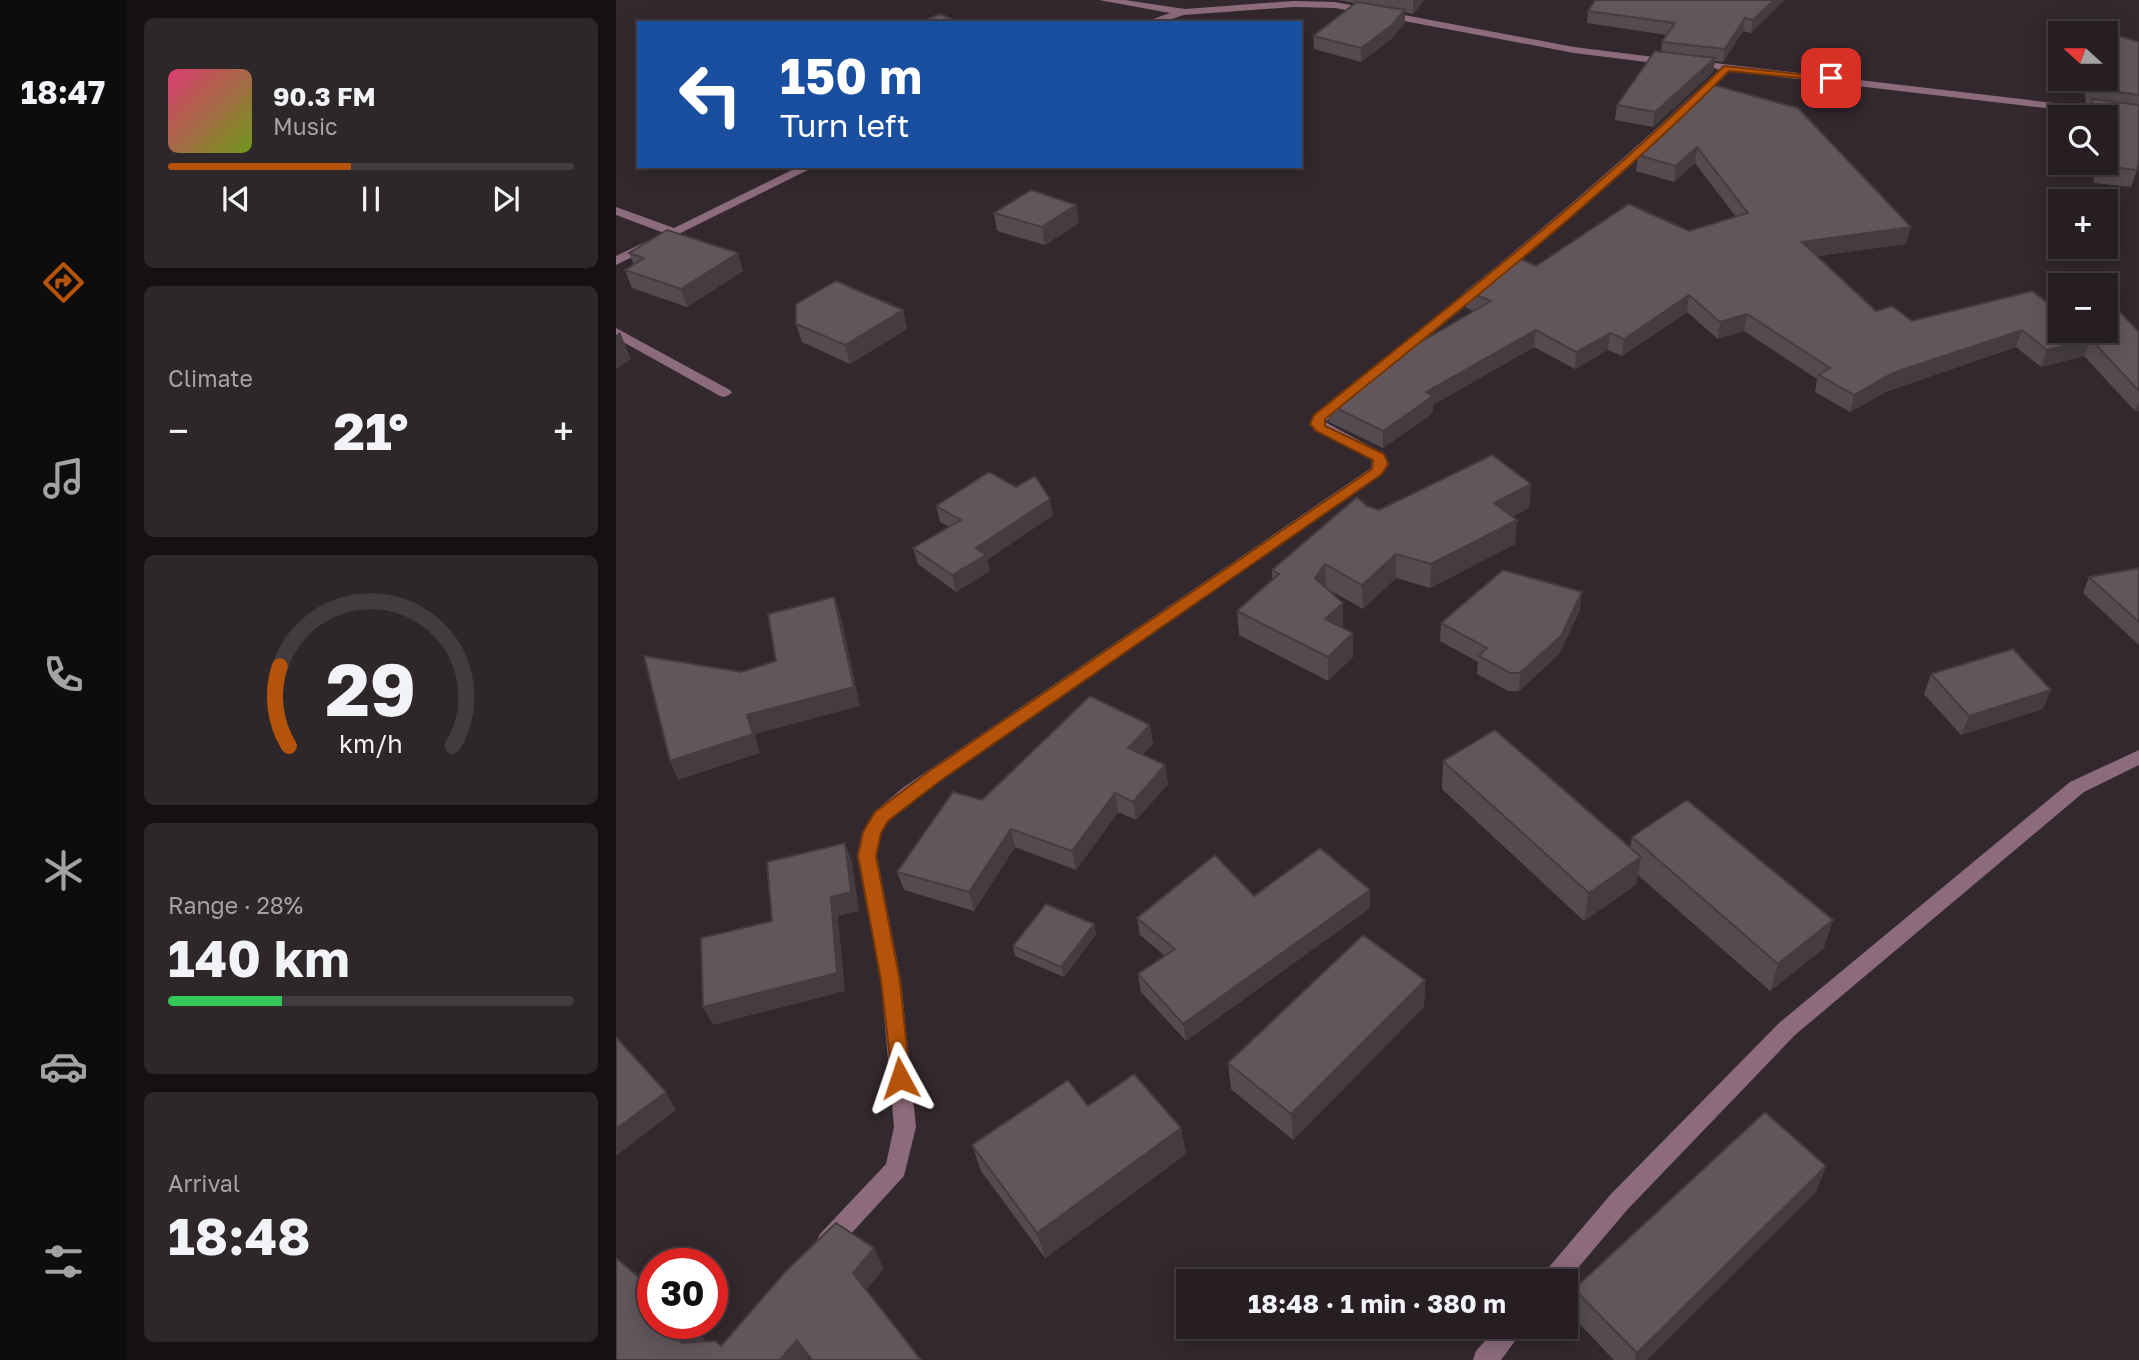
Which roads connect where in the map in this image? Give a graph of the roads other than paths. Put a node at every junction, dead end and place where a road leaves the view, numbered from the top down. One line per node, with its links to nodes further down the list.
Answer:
1 (1104, 0): 2 (street)
2 (1183, 12): 3 (street); 4 (street)
3 (1154, 21)
4 (1688, 64)
5 (1701, 65): 6 (street)
6 (1727, 68): 7 (street); 15 (street)
7 (2139, 116)
8 (806, 168): 10 (street)
9 (616, 211): 10 (street)
10 (674, 232): 11 (street)
11 (616, 261)
12 (616, 332): 13 (street)
13 (725, 393)
14 (2139, 757): 16 (street)
15 (813, 1256)
16 (1562, 1269)
17 (1503, 1339): 18 (street)
18 (1485, 1360)

